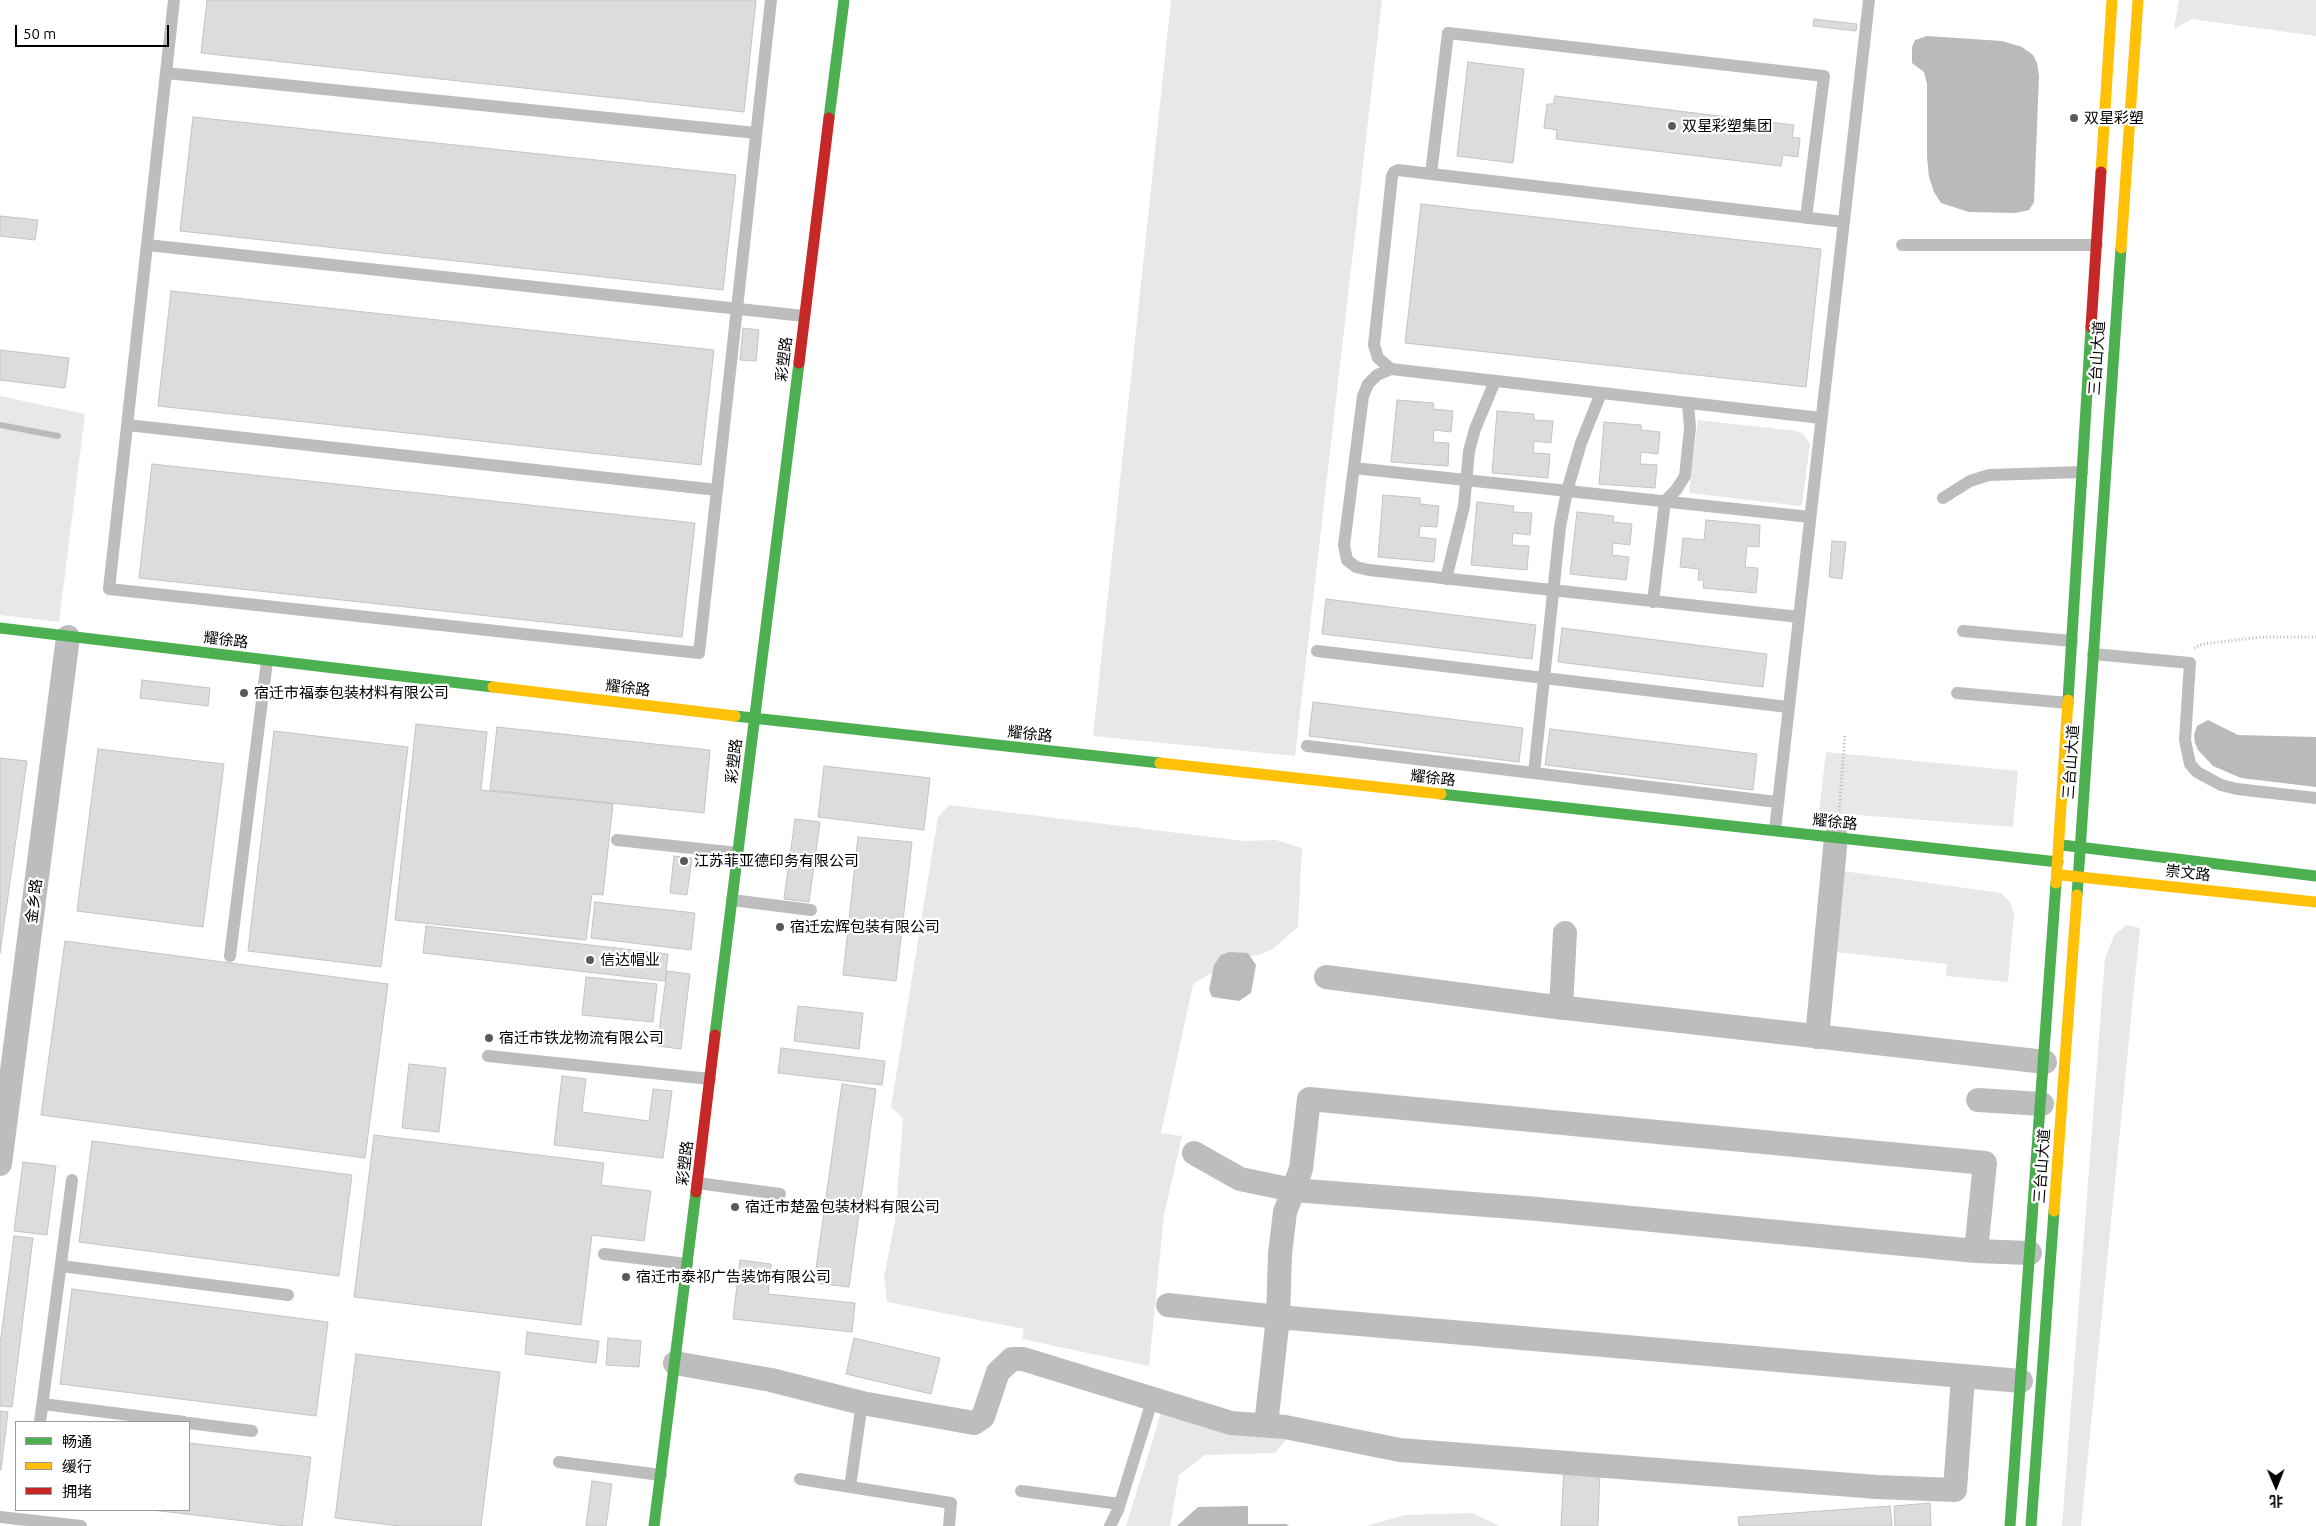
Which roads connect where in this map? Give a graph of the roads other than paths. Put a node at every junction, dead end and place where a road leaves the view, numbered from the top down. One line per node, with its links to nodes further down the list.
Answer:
1 (174, 0): 7 (lane)
2 (771, 0): 8 (lane)
3 (844, 0): 16 (street, 彩塑路)
4 (1869, 0): 11 (lane)
5 (2112, 0): 14 (street, 三台山大道)
6 (2138, 0): 40 (street, 三台山大道)
7 (166, 72): 8 (lane); 12 (lane)
8 (756, 133): 15 (lane)
9 (1431, 174): 10 (lane); 10 (lane); 17 (lane)
10 (1806, 218): 11 (lane)
11 (1844, 222): 21 (lane)
12 (147, 245): 15 (lane); 22 (lane)
13 (1902, 245): 14 (lane)
14 (2097, 245): 24 (street, 三台山大道)
15 (737, 308): 16 (lane); 26 (lane)
16 (804, 316): 46 (street, 彩塑路)
17 (1391, 369): 18 (lane); 23 (lane)
18 (1495, 381): 19 (lane); 25 (lane)
19 (1601, 393): 20 (lane); 27 (lane)
20 (1688, 403): 21 (lane); 29 (lane)
21 (1821, 418): 30 (lane)
22 (127, 425): 26 (lane); 26 (lane)
23 (1354, 468): 25 (lane); 31 (lane)
24 (2082, 472): 28 (lane); 38 (street, 三台山大道)
25 (1466, 480): 27 (lane); 31 (lane)
26 (717, 490)
27 (1567, 491): 29 (lane); 32 (lane)
28 (1943, 498)
29 (1665, 501): 30 (lane); 33 (lane)
30 (1810, 517): 34 (lane)
31 (1446, 579): 32 (lane)
32 (1554, 591): 33 (lane); 42 (lane)
33 (1653, 602): 34 (lane)
34 (1799, 617): 45 (lane)
35 (0, 628): 37 (street, 耀徐路)
36 (1963, 631): 38 (lane)
37 (68, 637): 41 (street, 耀徐路); 75 (street, 金乡路)
38 (2072, 641): 44 (street, 三台山大道)
39 (1316, 651): 42 (lane)
40 (2093, 654): 49 (lane); 55 (street, 三台山大道)
41 (267, 660): 46 (street, 耀徐路); 65 (lane)
42 (1545, 678): 45 (lane); 48 (lane)
43 (1957, 693): 44 (lane)
44 (2068, 703): 54 (street, 三台山大道)
45 (1788, 707): 50 (lane)
46 (754, 718): 51 (street, 耀徐路); 56 (street, 彩塑路)
47 (1307, 746): 48 (lane)
48 (1534, 773): 50 (lane)
49 (2316, 798)
50 (1777, 802): 51 (lane)
51 (1774, 830): 52 (street, 耀徐路)
52 (1836, 837): 57 (street, 耀徐路); 68 (street)
53 (617, 840): 56 (lane)
54 (2059, 844): 55 (street, 崇文路); 57 (street, 三台山大道)
55 (2081, 847): 59 (street, 崇文路); 60 (street, 三台山大道)
56 (738, 853): 61 (street, 彩塑路)
57 (2058, 862): 58 (street, 三台山大道)
58 (2057, 874): 60 (street, 崇文路); 70 (street, 三台山大道)
59 (2316, 876)
60 (2079, 877): 62 (street, 崇文路); 112 (street, 三台山大道)
61 (732, 900): 63 (lane); 71 (street, 彩塑路)
62 (2316, 902)
63 (811, 910)
64 (1566, 933): 67 (street)
65 (230, 956)
66 (1326, 977): 67 (street)
67 (1560, 1008): 68 (street)
68 (1817, 1036): 70 (street)
69 (488, 1056): 71 (lane)
70 (2045, 1062): 73 (street, 三台山大道)
71 (710, 1079): 77 (street, 彩塑路)
72 (1978, 1100): 73 (street)
73 (2042, 1104): 81 (street, 三台山大道)
74 (1194, 1153): 78 (street)
75 (1, 1156)
76 (72, 1180): 84 (lane)
77 (697, 1184): 79 (lane); 83 (street, 彩塑路)
78 (1293, 1190): 80 (street); 80 (street); 87 (street)
79 (780, 1194)
80 (1976, 1251): 81 (street)
81 (2030, 1253): 90 (street, 三台山大道)
82 (604, 1254): 83 (lane)
83 (687, 1264): 88 (street, 彩塑路)
84 (61, 1266): 85 (lane); 93 (lane)
85 (288, 1295)
86 (1168, 1305): 87 (street)
87 (1278, 1318): 89 (street); 97 (street)
88 (675, 1363): 92 (street); 100 (street, 彩塑路)
89 (1962, 1377): 90 (street); 97 (street)
90 (2021, 1381): 111 (street, 三台山大道)
91 (1153, 1398): 92 (street); 97 (street); 104 (lane)
92 (862, 1403): 102 (lane)
93 (43, 1404): 94 (lane); 95 (lane)
94 (40, 1421)
95 (176, 1421)
96 (190, 1423): 98 (lane)
97 (1266, 1425)
98 (252, 1431)
99 (559, 1462): 100 (lane)
100 (661, 1475): 108 (street, 彩塑路)
101 (800, 1479): 102 (lane)
102 (850, 1487): 109 (lane)
103 (1020, 1491): 104 (lane)
104 (1120, 1504): 110 (lane)
105 (0, 1517): 106 (lane)
106 (27, 1519): 107 (lane)
107 (81, 1526)
108 (654, 1526)
109 (949, 1526)
110 (1110, 1526)
111 (2010, 1526)
112 (2031, 1526)

